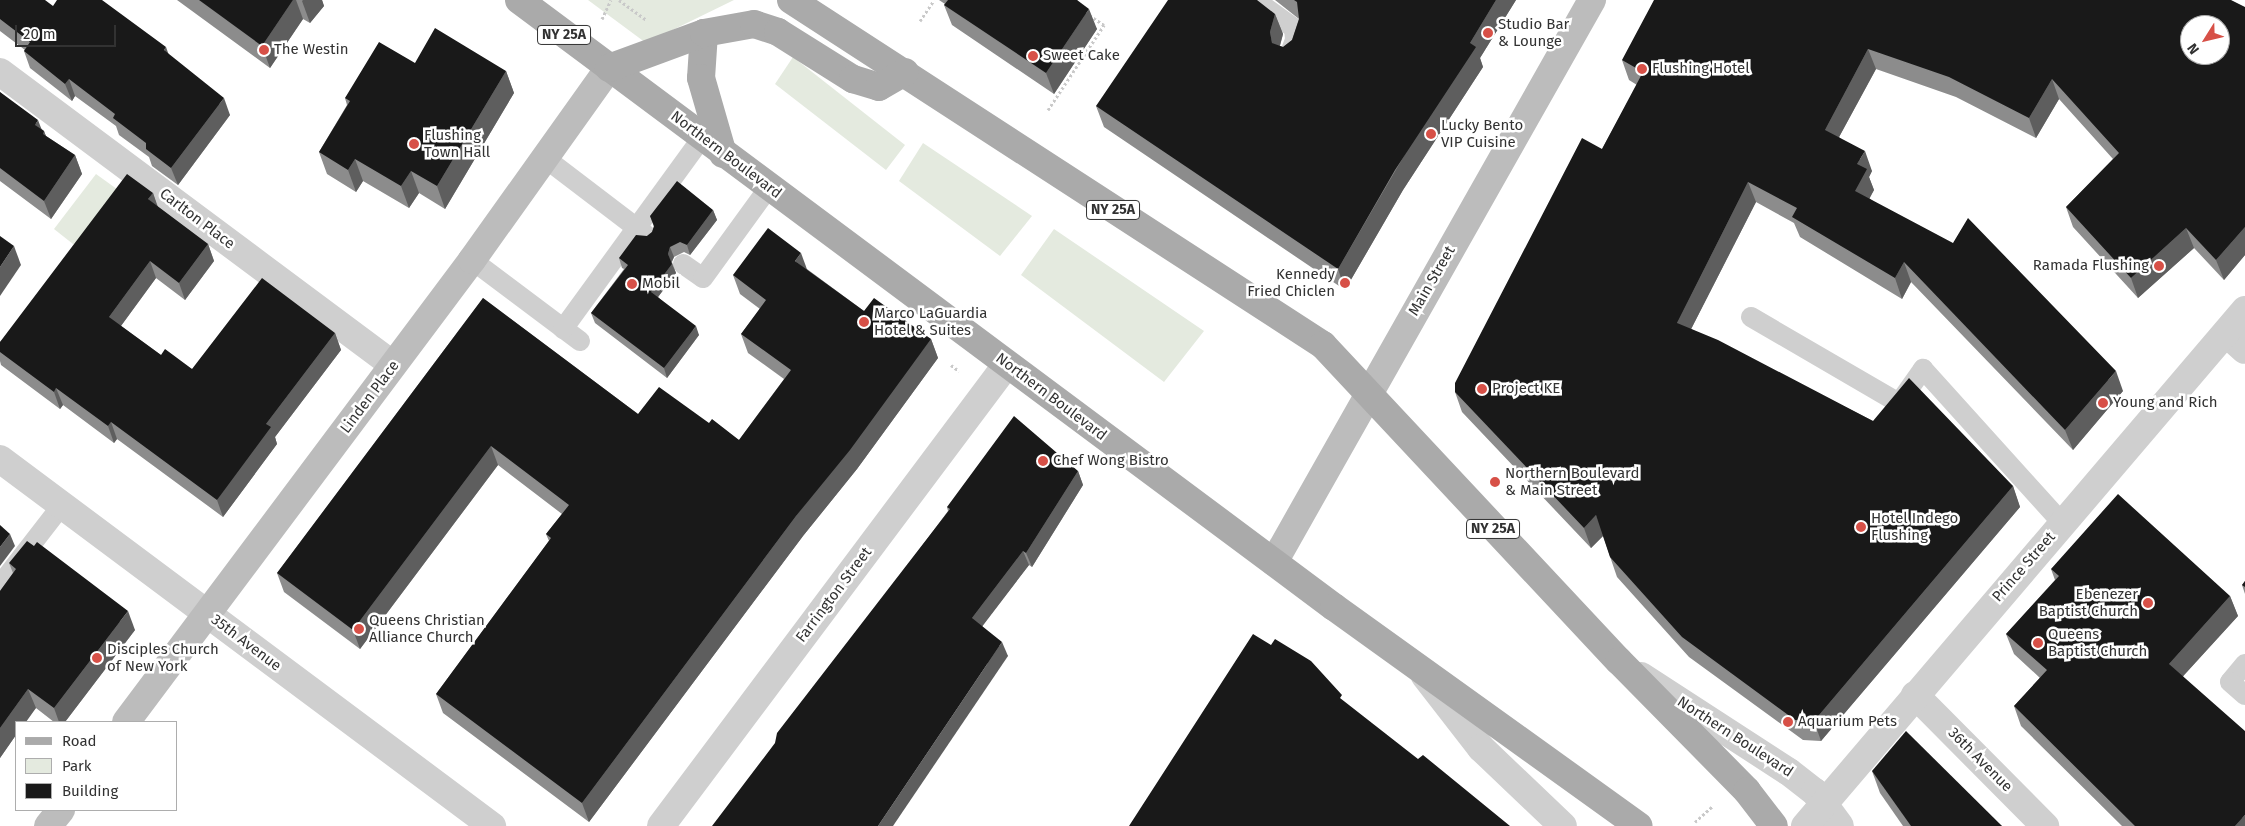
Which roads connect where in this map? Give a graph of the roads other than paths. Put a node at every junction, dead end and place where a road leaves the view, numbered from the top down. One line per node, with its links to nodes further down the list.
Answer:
1 (520, 0): 7 (main road, Northern Boulevard / NY 25A)
2 (791, 0): 9 (main road, Northern Boulevard / NY 25A)
3 (1255, 0): 6 (lane)
4 (1592, 0): 23 (main road, Main Street)
5 (704, 33): 7 (main road); 9 (main road); 10 (main road)
6 (1289, 56)
7 (609, 68): 10 (main road, Northern Boulevard / NY 25A); 11 (main road, Linden Place)
8 (0, 72): 22 (street, Carlton Place)
9 (904, 72): 23 (main road, Northern Boulevard / NY 25A)
10 (713, 146): 12 (main road, Northern Boulevard / NY 25A); 13 (lane)
11 (545, 158): 13 (lane); 14 (main road, Linden Place)
12 (769, 187): 15 (lane); 21 (main road, Northern Boulevard / NY 25A)
13 (641, 232): 18 (lane)
14 (472, 260): 18 (lane); 22 (main road, Linden Place)
15 (683, 264)
16 (2245, 310): 20 (street, Prince Street)
17 (1751, 317): 26 (lane)
18 (563, 329): 19 (lane)
19 (580, 341)
20 (2235, 341): 26 (street, Prince Street)
21 (1007, 364): 27 (main road, Northern Boulevard / NY 25A); 40 (street, Farrington Street)
22 (393, 365): 29 (main road, Linden Place)
23 (1368, 396): 27 (main road, Main Street); 30 (main road, Northern Boulevard / NY 25A)
24 (0, 458): 25 (street, 35th Avenue)
25 (62, 505): 28 (lane); 29 (street, 35th Avenue)
26 (2062, 523): 33 (street, Prince Street)
27 (1274, 562): 32 (main road, Northern Boulevard / NY 25A)
28 (0, 585)
29 (207, 614): 35 (main road, Linden Place); 39 (street, 35th Avenue)
30 (1619, 661): 36 (street, Northern Boulevard); 43 (main road, Northern Boulevard / NY 25A)
31 (2245, 664): 34 (lane)
32 (1416, 665): 41 (street, Northern Boulevard); 42 (main road, Northern Boulevard / NY 25A)
33 (1915, 695): 36 (street, Prince Street); 46 (street, 36th Avenue)
34 (2245, 695)
35 (127, 721)
36 (1824, 804): 44 (street, Prince Street); 45 (street, Northern Boulevard)
37 (60, 811): 38 (main road)
38 (48, 826)
39 (492, 826)
40 (660, 826)
41 (1563, 826)
42 (1640, 826)
43 (1774, 826)
44 (1805, 826)
45 (1840, 826)
46 (2045, 826)

